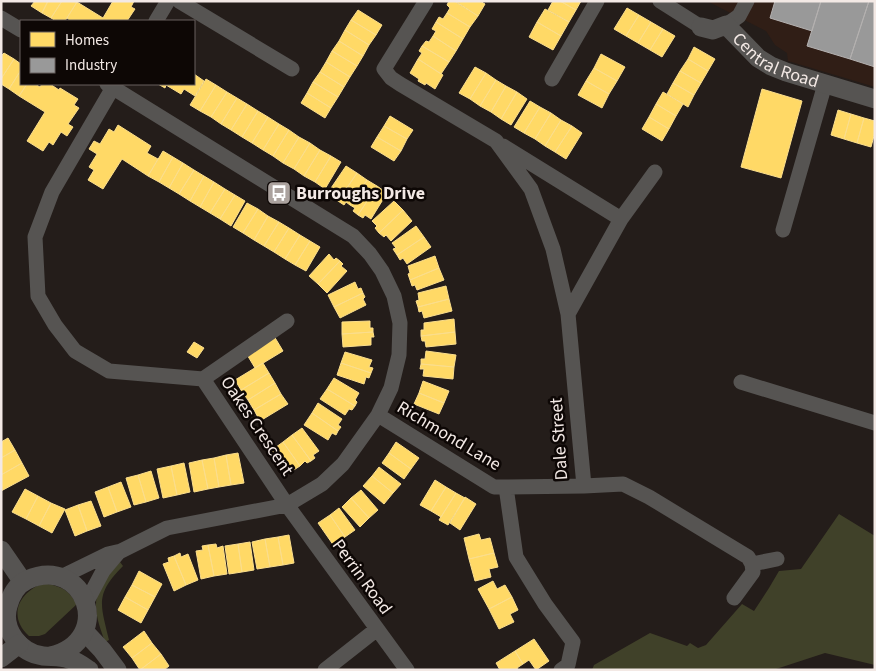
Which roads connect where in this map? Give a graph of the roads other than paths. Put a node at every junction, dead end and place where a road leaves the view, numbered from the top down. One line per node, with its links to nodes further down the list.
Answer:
1 (168, 1): 8 (street)
2 (179, 1): 12 (street)
3 (426, 1): 17 (street, Dale Street)
4 (596, 1): 13 (street)
5 (660, 1): 10 (street, Central Road)
6 (748, 1): 9 (street)
7 (1, 18): 11 (street)
8 (157, 20)
9 (726, 25): 10 (street, Central Road); 14 (street, Central Road)
10 (701, 27)
11 (20, 29)
12 (292, 69)
13 (552, 79)
14 (825, 84): 16 (street, Central Road); 20 (street)
15 (112, 85): 23 (street, Oakes Crescent); 25 (street)
16 (875, 99)
17 (496, 141): 19 (street, Dale Street); 21 (street, Dale Street)
18 (655, 172): 19 (street)
19 (621, 219): 21 (street)
20 (783, 230)
21 (568, 314): 27 (street, Dale Street)
22 (287, 321): 23 (street)
23 (203, 379): 29 (street, Oakes Crescent)
24 (741, 382): 26 (street)
25 (378, 414): 28 (street, Richmond Lane); 29 (street)
26 (875, 423)
27 (584, 486): 28 (street, Dale Street); 33 (street)
28 (506, 487): 47 (street, Richmond Lane)
29 (287, 505): 31 (street); 38 (street, Perrin Road)
30 (1, 550): 35 (street)
31 (119, 552): 34 (street); 37 (street)
32 (777, 559): 33 (street)
33 (752, 564): 36 (street)
34 (61, 577): 35 (street); 37 (street)
35 (23, 582): 40 (street)
36 (734, 598)
37 (86, 604): 39 (street)
38 (377, 629): 45 (street); 46 (street, Perrin Road)
39 (85, 632): 41 (street); 44 (street)
40 (19, 644): 41 (street); 42 (street)
41 (51, 656): 43 (street)
42 (1, 658)
43 (89, 670)
44 (117, 670)
45 (325, 670)
46 (407, 670)
47 (561, 670)

